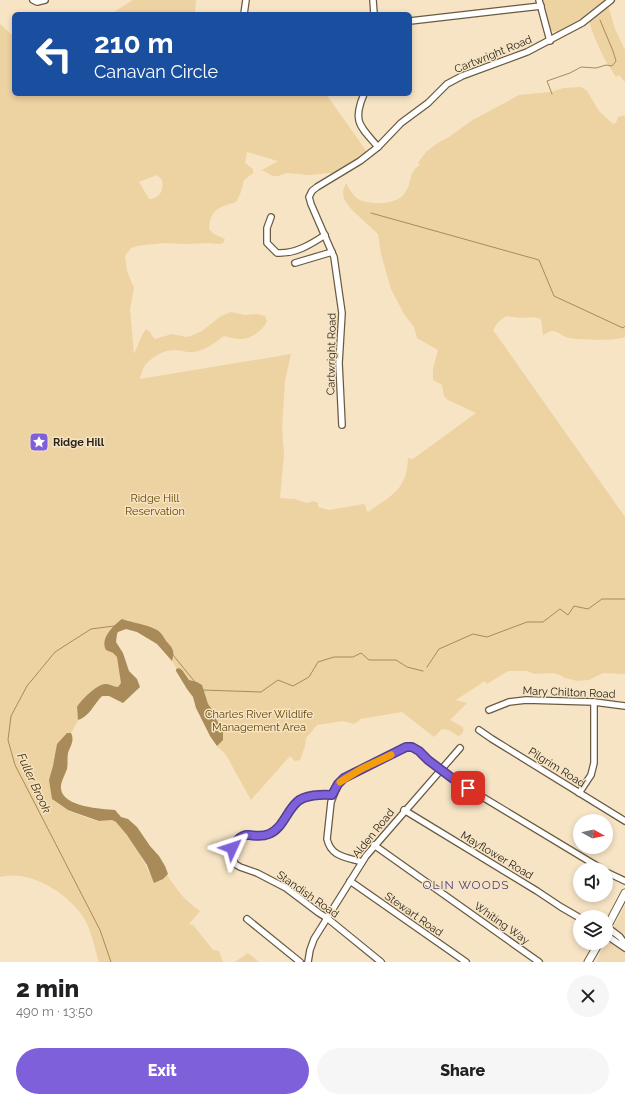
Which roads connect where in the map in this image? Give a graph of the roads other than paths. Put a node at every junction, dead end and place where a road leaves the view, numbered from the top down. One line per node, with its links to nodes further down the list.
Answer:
1 (32, 0): 2 (street)
2 (45, 0)
3 (246, 0): 7 (street)
4 (373, 0): 8 (street)
5 (611, 0): 10 (street, Cartwright Road)
6 (540, 3): 9 (street); 10 (street)
7 (244, 12)
8 (374, 12)
9 (412, 21)
10 (550, 41): 12 (street, Cartwright Road)
11 (363, 96): 12 (street)
12 (378, 147): 14 (street, Cartwright Road)
13 (271, 217): 14 (street)
14 (325, 235): 15 (street, Cartwright Road)
15 (332, 252): 16 (street); 17 (street, Cartwright Road)
16 (295, 263)
17 (342, 425)
18 (594, 702): 19 (street, Mary Chilton Road); 20 (street, Mary Chilton Road); 24 (street)
19 (625, 706)
20 (489, 710)
21 (479, 730): 24 (street, Pilgrim Road)
22 (460, 748): 23 (street, Alden Road)
23 (441, 770): 25 (street); 26 (street, Alden Road); 30 (street)
24 (579, 793): 27 (street, Pilgrim Road)
25 (332, 795): 29 (street); 37 (street, Standish Road)
26 (404, 810): 28 (street, Alden Road); 35 (street, Mayflower Road)
27 (625, 820)
28 (374, 845): 29 (street, Alden Road); 48 (street, Whiting Way)
29 (362, 862): 32 (street, Alden Road)
30 (590, 862)
31 (613, 875): 33 (street)
32 (350, 881): 37 (street, Alden Road); 47 (street, Stewart Road)
33 (625, 881)
34 (625, 893): 36 (main road)
35 (573, 914)
36 (613, 916)
37 (327, 918): 45 (street, Alden Road); 46 (street, Standish Road)
38 (247, 919): 44 (street)
39 (613, 934): 41 (street)
40 (613, 937): 42 (street)
41 (625, 944)
42 (625, 948)
43 (595, 950): 49 (main road)
44 (300, 962)
45 (308, 962)
46 (381, 962)
47 (466, 962)
48 (540, 962)
49 (588, 962)

